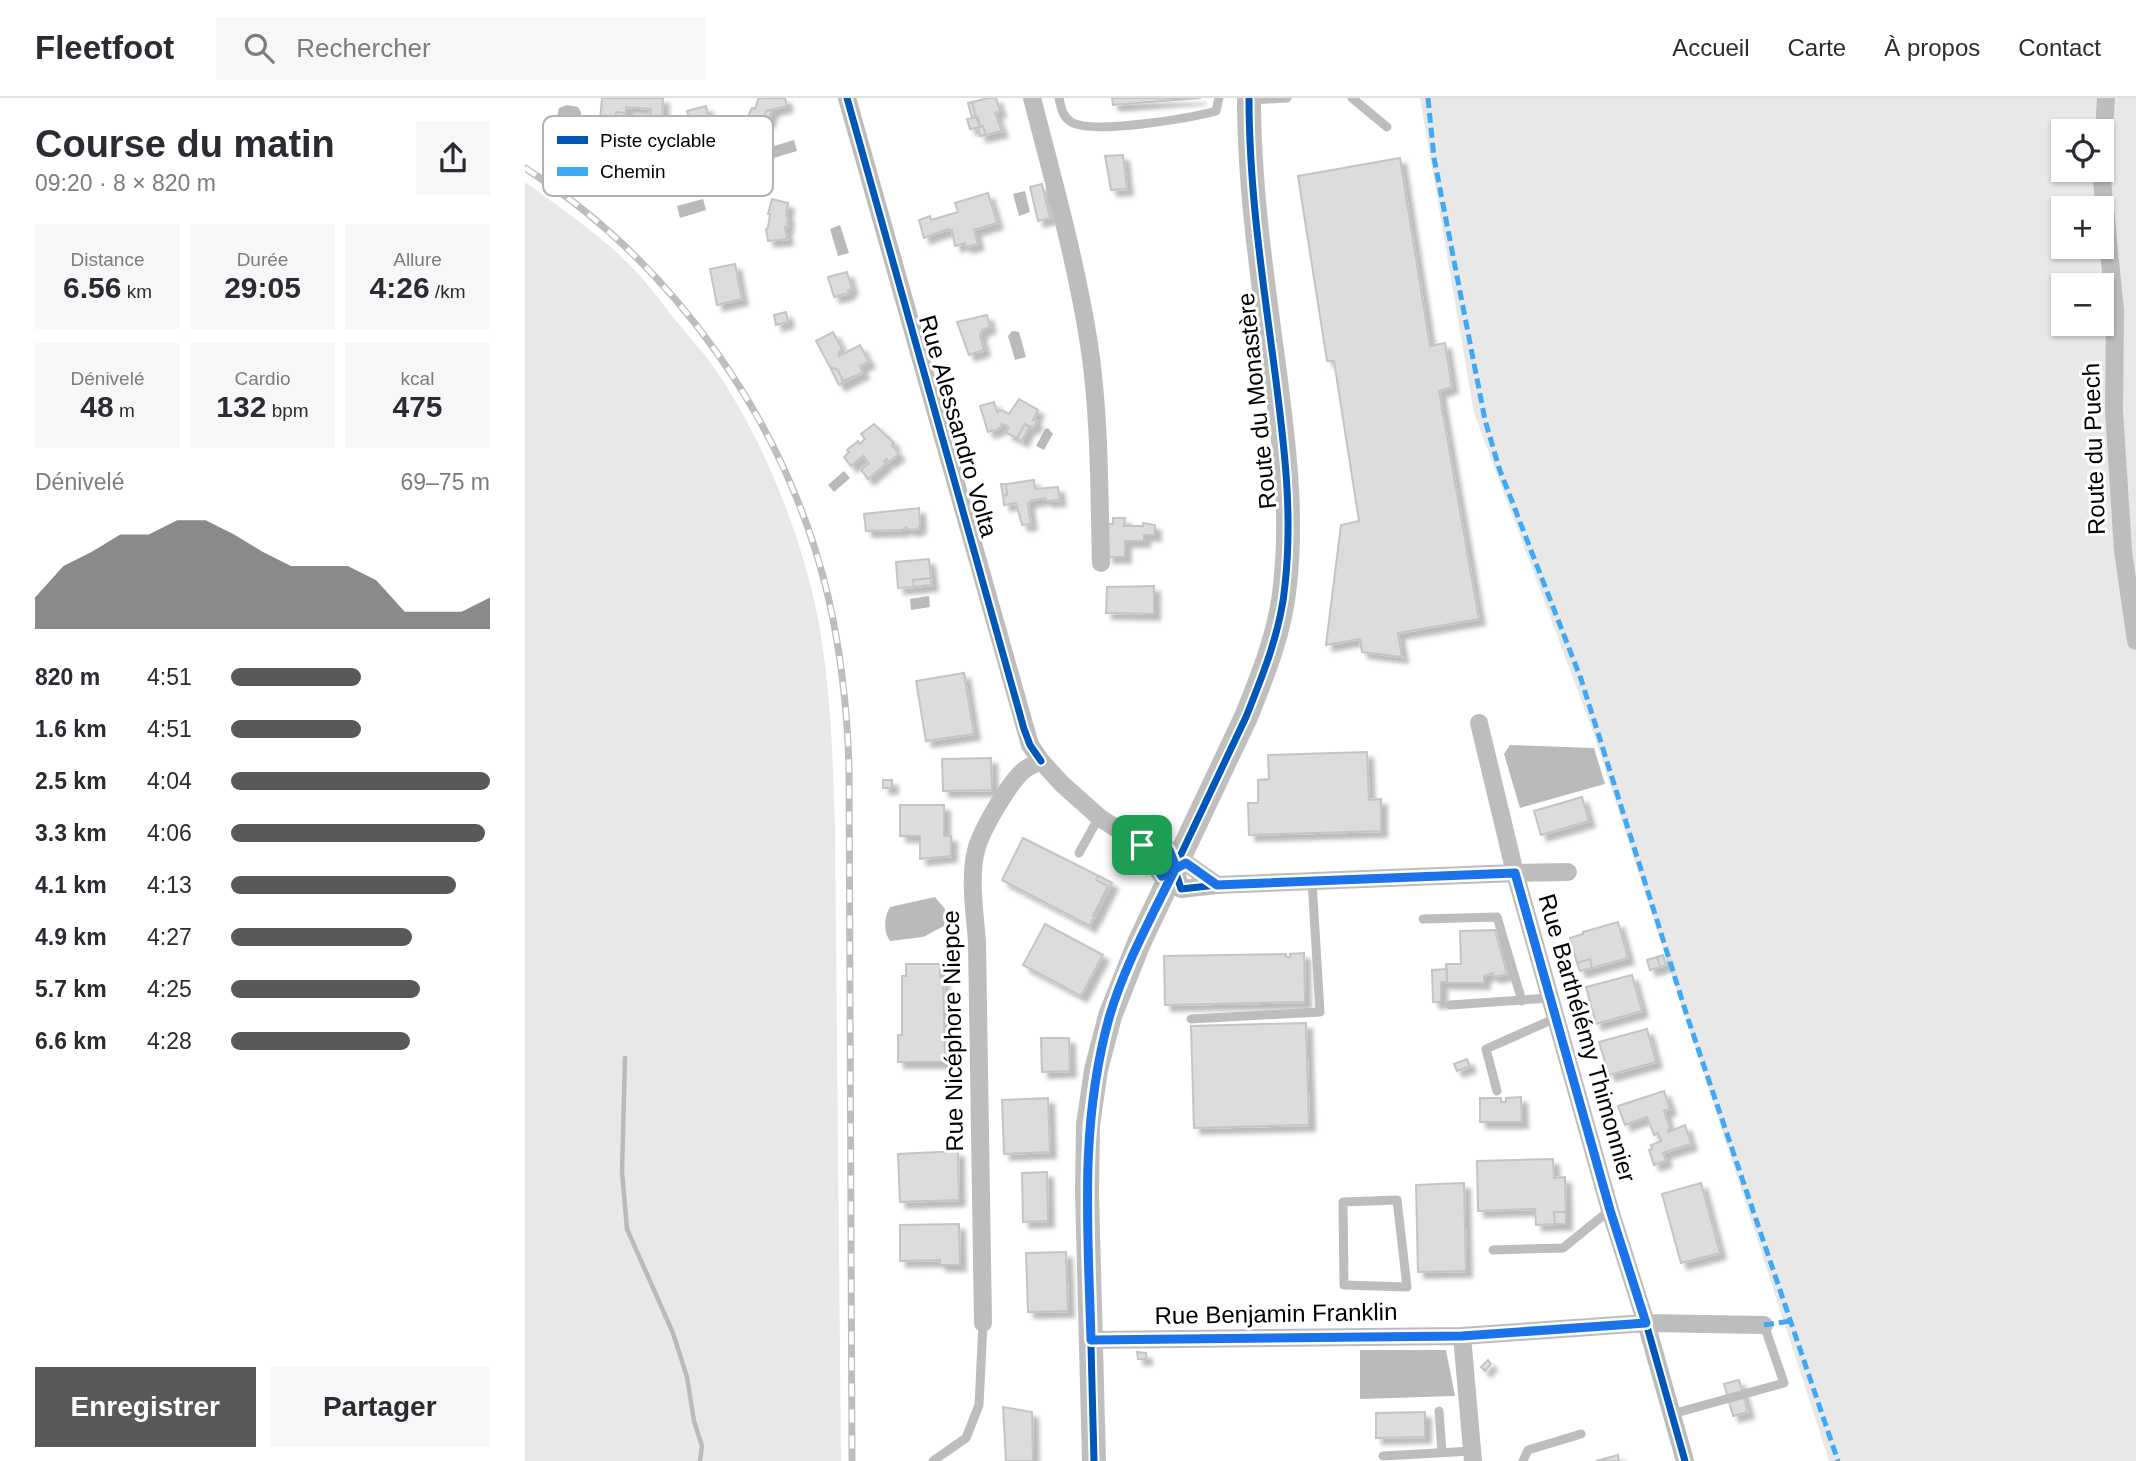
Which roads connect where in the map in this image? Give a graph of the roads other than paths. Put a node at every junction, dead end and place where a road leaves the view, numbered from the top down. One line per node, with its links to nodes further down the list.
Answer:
1 (847, 98): 15 (street, Rue Alessandro Volta)
2 (1032, 98): 12 (street)
3 (1059, 98): 4 (lane)
4 (1219, 98)
5 (1287, 98): 8 (lane)
6 (1352, 98): 10 (lane)
7 (2106, 98): 9 (street)
8 (1249, 99): 18 (street, Route du Monastère)
9 (2105, 119)
10 (1387, 127)
11 (2102, 182): 13 (street, Route du Puech)
12 (1101, 563)
13 (2136, 641)
14 (1479, 723): 20 (street)
15 (1041, 761): 16 (street, Rue Alessandro Volta); 32 (street, Rue Nicéphore Niepce)
16 (1099, 817): 17 (lane); 18 (street, Rue Alessandro Volta)
17 (1079, 853)
18 (1176, 867): 21 (street, Rue Barthélémy Thimonnier); 36 (street, Route du Monastère)
19 (1568, 872): 20 (street)
20 (1515, 873): 21 (street, Rue Barthélémy Thimonnier); 23 (street, Rue Barthélémy Thimonnier)
21 (1311, 881): 27 (lane)
22 (1423, 919): 24 (lane)
23 (1550, 998): 24 (lane); 26 (street, Rue Barthélémy Thimonnier)
24 (1522, 1001): 25 (lane)
25 (1450, 1005)
26 (1556, 1018): 28 (lane); 29 (street, Rue Barthélémy Thimonnier)
27 (1191, 1019)
28 (1497, 1091)
29 (1610, 1210): 30 (lane); 33 (street, Rue Barthélémy Thimonnier)
30 (1493, 1250)
31 (1407, 1287): 31 (lane)
32 (983, 1323): 43 (lane)
33 (1646, 1323): 34 (street, Rue Benjamin Franklin); 35 (street, Rue Benjamin Franklin); 38 (street, Rue Barthélémy Thimonnier)
34 (1764, 1325): 38 (lane)
35 (1462, 1336): 36 (street, Rue Benjamin Franklin); 42 (street)
36 (1091, 1340): 44 (street, Route du Monastère)
37 (1439, 1411): 40 (lane)
38 (1672, 1414): 46 (street, Rue Barthélémy Thimonnier)
39 (1581, 1434): 45 (lane)
40 (1443, 1452): 41 (lane); 42 (lane)
41 (1383, 1456)
42 (1472, 1456)
43 (933, 1461)
44 (1094, 1461)
45 (1523, 1461)
46 (1685, 1461)

